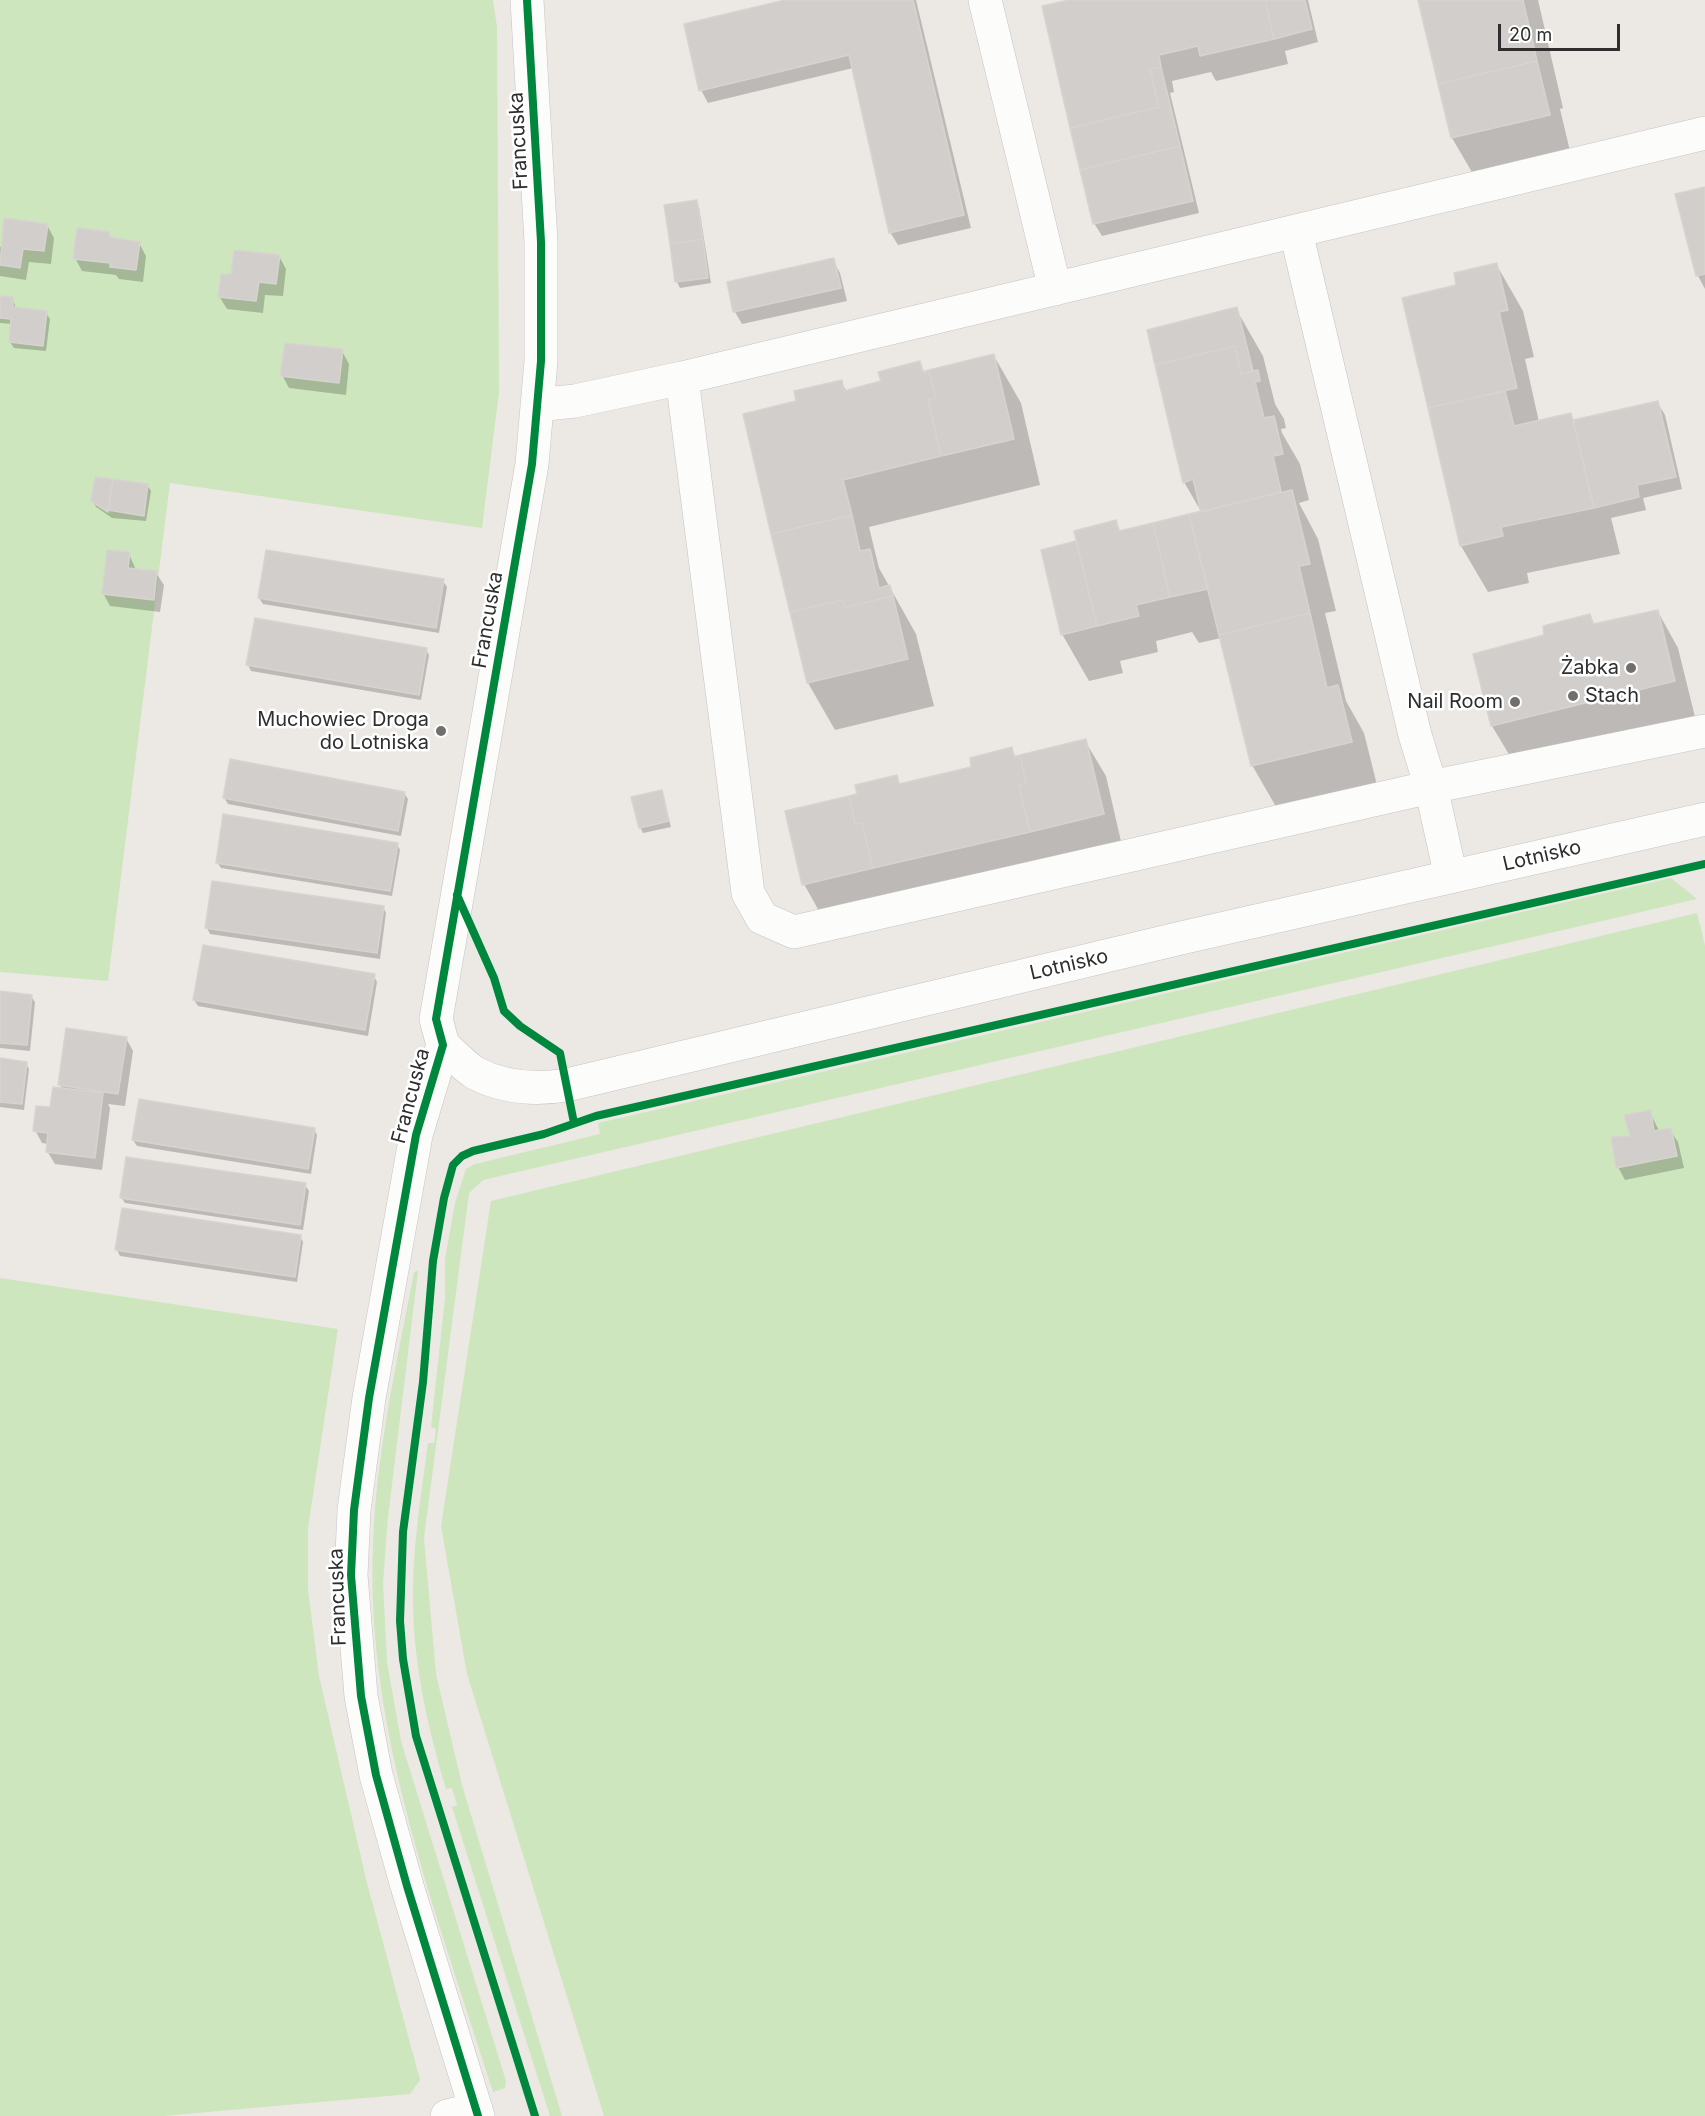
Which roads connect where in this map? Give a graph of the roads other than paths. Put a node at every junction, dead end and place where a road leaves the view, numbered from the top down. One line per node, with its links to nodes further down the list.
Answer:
1 (527, 0): 7 (street, Francuska)
2 (985, 0): 5 (street)
3 (1705, 133): 4 (street)
4 (1296, 232): 5 (street); 9 (street)
5 (1055, 289): 6 (street)
6 (682, 378): 7 (street); 9 (street)
7 (537, 405): 12 (street, Francuska)
8 (1705, 731): 9 (street)
9 (1431, 787): 11 (street)
10 (1705, 819): 11 (street, Lotnisko)
11 (1451, 877): 12 (street, Lotnisko)
12 (443, 1045): 13 (street, Francuska)
13 (467, 2114)

